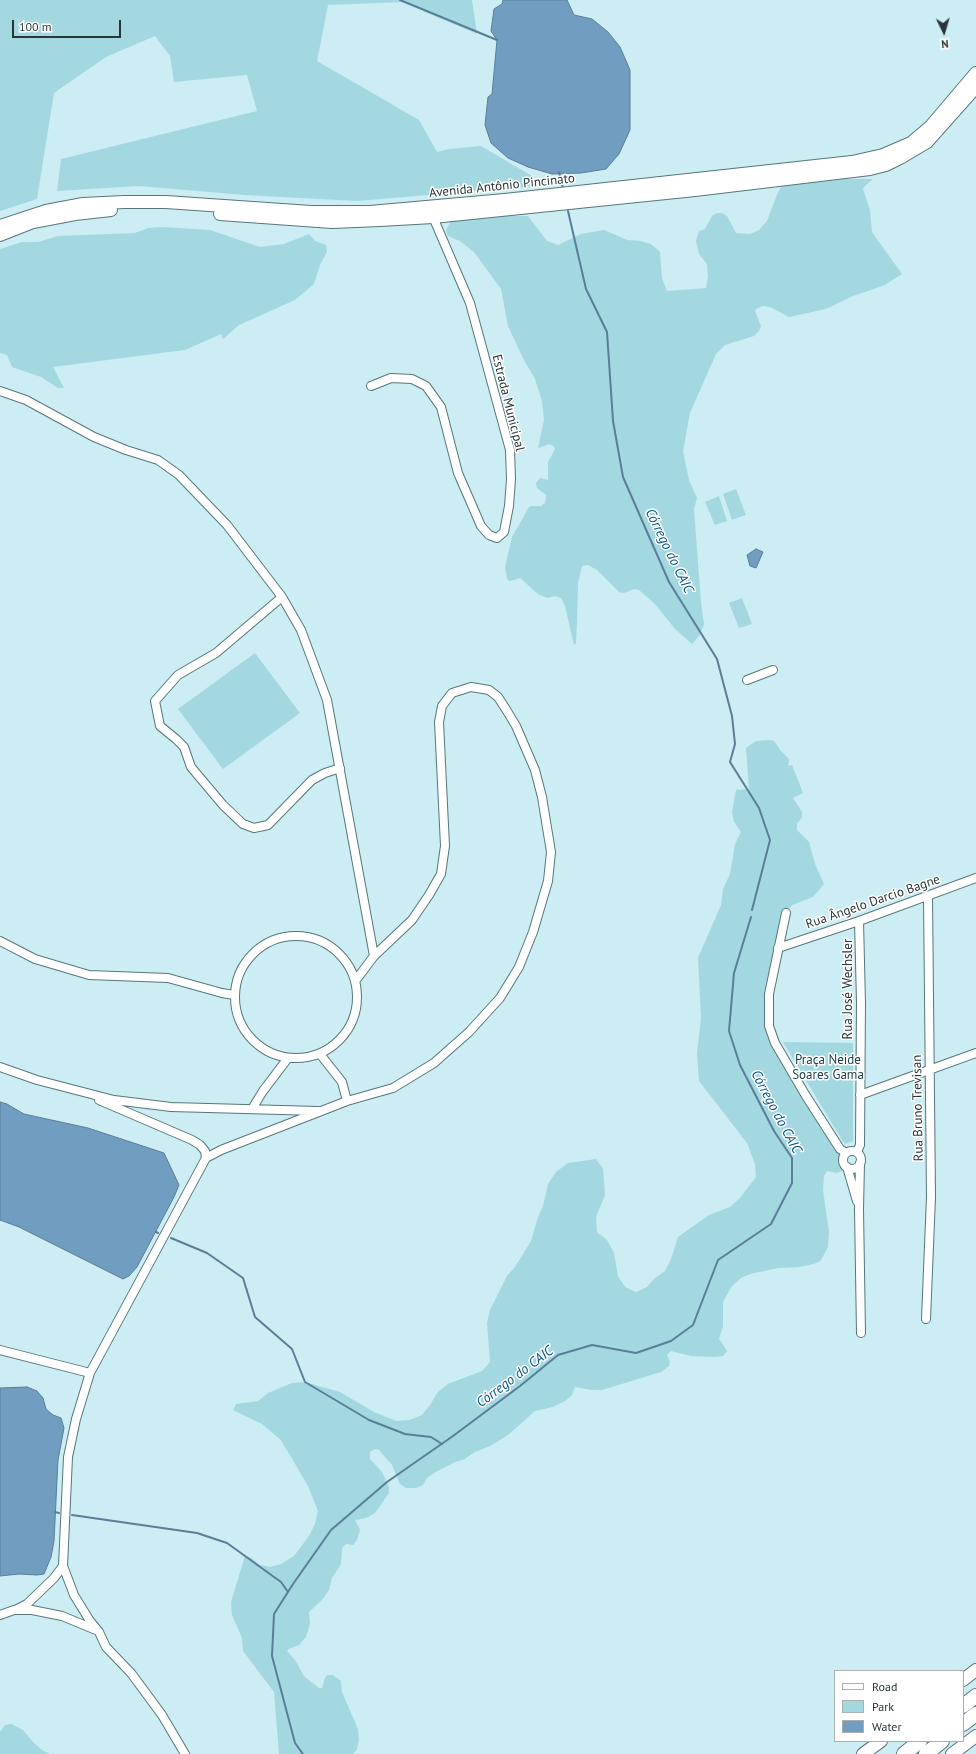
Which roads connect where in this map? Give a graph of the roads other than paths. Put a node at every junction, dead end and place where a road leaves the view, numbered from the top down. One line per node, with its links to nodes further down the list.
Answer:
1 (976, 73): 4 (main road, Avenida Antônio Pincinato)
2 (976, 87): 3 (main road, Avenida Antônio Pincinato)
3 (433, 217): 5 (main road, Avenida Antônio Pincinato); 6 (street, Estrada Municipal)
4 (0, 226)
5 (0, 235)
6 (372, 386)
7 (0, 391): 8 (street)
8 (282, 597): 11 (street); 11 (street)
9 (775, 669): 10 (street)
10 (747, 680)
11 (340, 768): 18 (street)
12 (976, 878): 13 (street, Rua Ângelo Darcio Bagne)
13 (928, 896): 15 (street, Rua Ângelo Darcio Bagne); 25 (street, Rua Bruno Trevisan)
14 (786, 913): 17 (street)
15 (859, 921): 17 (street, Rua Ângelo Darcio Bagne); 27 (street, Rua José Wechsler)
16 (0, 941): 20 (street)
17 (778, 948): 32 (street)
18 (374, 956): 19 (street); 28 (street)
19 (356, 980): 20 (street); 22 (street)
20 (234, 995): 23 (street)
21 (976, 1053): 25 (street)
22 (320, 1054): 23 (street); 28 (street)
23 (288, 1058): 29 (street)
24 (0, 1067): 26 (street)
25 (929, 1071): 27 (street); 37 (street, Rua Bruno Trevisan)
26 (77, 1091): 29 (street); 33 (street)
27 (860, 1095): 31 (street, Rua José Wechsler)
28 (347, 1102): 30 (street)
29 (252, 1109): 30 (street)
30 (323, 1111): 33 (street)
31 (857, 1152): 32 (street); 34 (street)
32 (846, 1153): 35 (street)
33 (206, 1158): 40 (street)
34 (860, 1163): 35 (street); 36 (street)
35 (847, 1167): 36 (street)
36 (859, 1209): 38 (street)
37 (926, 1319)
38 (861, 1333)
39 (0, 1350): 40 (street)
40 (90, 1373): 41 (street)
41 (63, 1566): 42 (street); 44 (street)
42 (14, 1610): 43 (street); 44 (street)
43 (0, 1615)
44 (99, 1632): 55 (street)
45 (976, 1670): 46 (main road)
46 (964, 1679)
47 (976, 1696): 48 (highway)
48 (964, 1705)
49 (976, 1714): 50 (highway)
50 (964, 1723)
51 (976, 1736): 59 (main road)
52 (880, 1742): 56 (main road)
53 (919, 1742): 57 (highway)
54 (941, 1742): 58 (highway)
55 (185, 1754)
56 (863, 1754)
57 (904, 1754)
58 (926, 1754)
59 (952, 1754)

